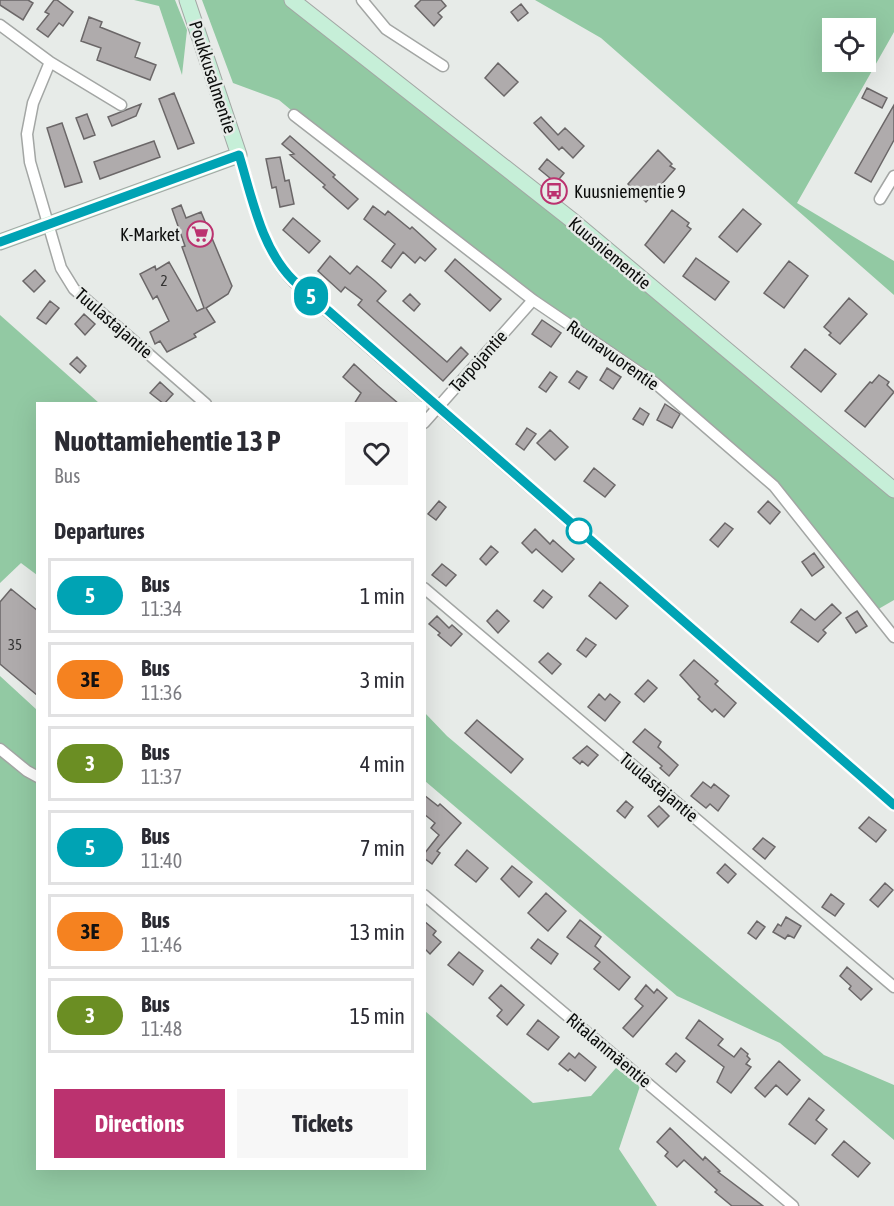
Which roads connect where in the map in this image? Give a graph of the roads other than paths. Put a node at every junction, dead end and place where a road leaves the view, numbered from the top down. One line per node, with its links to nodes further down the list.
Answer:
1 (187, 0): 9 (street, Poukkusalmentie)
2 (292, 0): 18 (street, Kuusniementie)
3 (362, 0): 6 (street)
4 (0, 25): 5 (street)
5 (50, 62): 7 (street); 12 (street, Tuulastajantie)
6 (442, 66)
7 (121, 105)
8 (294, 115): 14 (street, Ruunavuorentie)
9 (239, 155): 12 (street); 16 (street)
10 (894, 176): 11 (street)
11 (880, 199)
12 (49, 225): 13 (street); 15 (street, Tuulastajantie)
13 (0, 242)
14 (533, 300): 16 (street, Tarpojantie); 20 (street, Ruunavuorentie)
15 (204, 402)
16 (437, 408): 17 (street, Tarpojantie); 23 (street)
17 (426, 421)
18 (894, 490)
19 (426, 590): 25 (street, Tuulastajantie)
20 (894, 637)
21 (0, 749): 22 (street)
22 (36, 776)
23 (894, 805)
24 (426, 897): 26 (street, Ritalanmäentie)
25 (894, 987)
26 (793, 1206)

